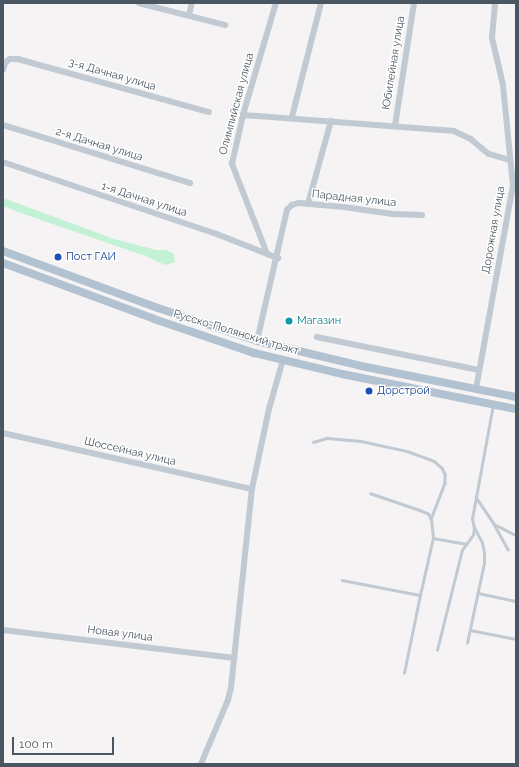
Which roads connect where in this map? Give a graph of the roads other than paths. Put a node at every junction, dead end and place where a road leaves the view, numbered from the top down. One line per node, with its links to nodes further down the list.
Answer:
1 (139, 3): 7 (street)
2 (192, 3): 7 (street)
3 (276, 3): 11 (street, Олимпийская улица)
4 (321, 3): 12 (street)
5 (414, 3): 15 (street, Юбилейная улица)
6 (495, 3): 16 (street, Дорожная улица)
7 (189, 15): 8 (street)
8 (225, 25)
9 (3, 70): 10 (street, 3-я Дачная улица)
10 (209, 112)
11 (243, 115): 12 (street); 22 (street, Олимпийская улица)
12 (292, 117): 13 (street)
13 (331, 121): 15 (street); 19 (street)
14 (3, 125): 18 (street, 2-я Дачная улица)
15 (395, 126): 16 (street)
16 (510, 160): 28 (street, Дорожная улица)
17 (3, 162): 22 (street, 1-я Дачная улица)
18 (190, 183)
19 (308, 204): 20 (street, Парадная улица); 23 (street, Парадная улица)
20 (422, 215)
21 (3, 251): 26 (main road, Русско-Полянский тракт)
22 (267, 254): 23 (street, 1-я Дачная улица)
23 (278, 258): 26 (street, Парадная улица)
24 (3, 263): 27 (main road, Русско-Полянский тракт)
25 (317, 337): 28 (street)
26 (257, 341): 29 (main road, Русско-Полянский тракт)
27 (283, 360): 31 (main road, Русско-Полянский тракт); 35 (street)
28 (479, 370): 29 (street, Дорожная улица)
29 (476, 389): 30 (main road, Русско-Полянский тракт)
30 (516, 397)
31 (493, 405): 32 (main road, Русско-Полянский тракт); 37 (lane)
32 (516, 409)
33 (3, 434): 35 (street, Шоссейная улица)
34 (313, 442): 38 (lane)
35 (252, 489): 54 (street)
36 (371, 494): 38 (lane)
37 (476, 496): 39 (lane); 40 (lane)
38 (431, 519): 42 (lane)
39 (494, 524): 41 (lane); 44 (lane)
40 (474, 528): 43 (lane); 46 (lane)
41 (516, 535)
42 (433, 538): 43 (lane); 47 (lane)
43 (466, 544): 53 (lane)
44 (508, 549)
45 (342, 580): 47 (lane)
46 (478, 593): 48 (lane); 50 (lane)
47 (420, 596): 55 (lane)
48 (516, 601)
49 (3, 630): 54 (street, Новая улица)
50 (470, 630): 51 (lane); 52 (lane)
51 (516, 639)
52 (467, 643)
53 (436, 650)
54 (234, 658): 56 (street)
55 (404, 673)
56 (201, 764)

